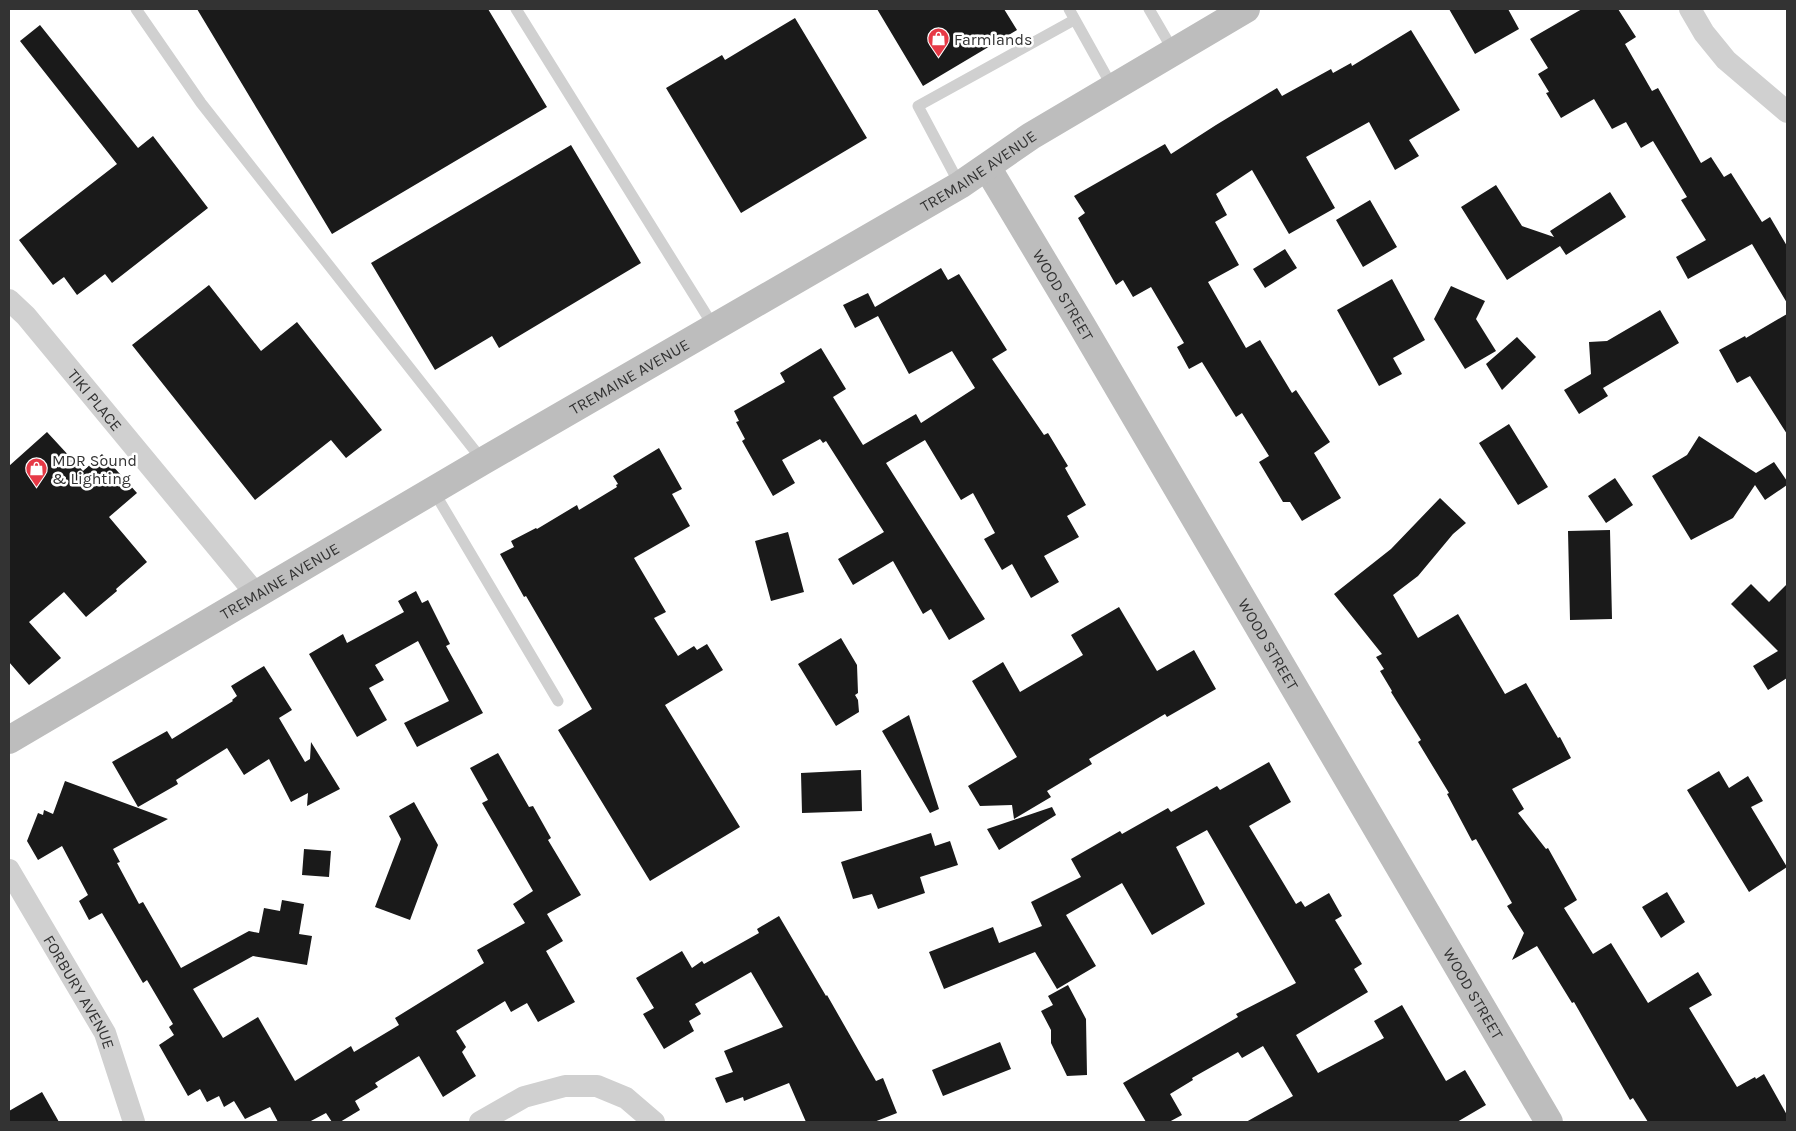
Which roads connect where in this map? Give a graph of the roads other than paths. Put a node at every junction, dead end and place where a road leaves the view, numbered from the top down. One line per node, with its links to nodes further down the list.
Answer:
1 (136, 9): 15 (lane)
2 (516, 9): 14 (lane)
3 (1068, 9): 7 (lane)
4 (1149, 9): 8 (lane)
5 (1246, 9): 8 (main road, TREMAINE AVENUE)
6 (1690, 9): 10 (street)
7 (1074, 20): 9 (lane); 12 (lane)
8 (1174, 52): 9 (main road, TREMAINE AVENUE)
9 (1113, 88): 11 (main road, TREMAINE AVENUE)
10 (1787, 112)
11 (987, 167): 12 (main road, TREMAINE AVENUE); 24 (main road, WOOD STREET)
12 (960, 185): 14 (main road, TREMAINE AVENUE)
13 (9, 300): 17 (street, TIKI PLACE)
14 (714, 327): 15 (main road, TREMAINE AVENUE)
15 (483, 461): 16 (main road, TREMAINE AVENUE)
16 (433, 490): 17 (main road, TREMAINE AVENUE); 18 (lane)
17 (256, 594): 19 (main road, TREMAINE AVENUE)
18 (558, 701)
19 (9, 740)
20 (9, 870): 21 (street, FORBURY AVENUE)
21 (134, 1122)
22 (480, 1122): 23 (street)
23 (654, 1122)
24 (1549, 1122)

